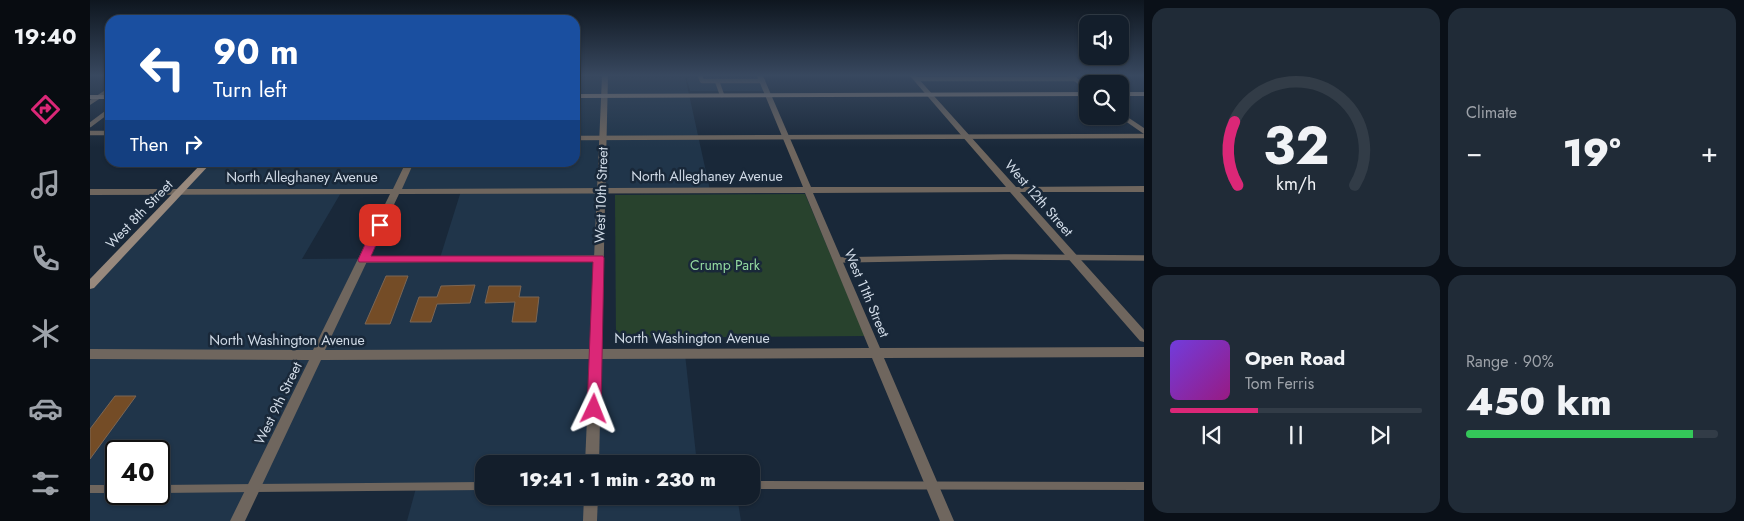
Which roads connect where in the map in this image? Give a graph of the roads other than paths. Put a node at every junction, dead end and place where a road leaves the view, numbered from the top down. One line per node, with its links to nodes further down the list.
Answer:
1 (604, 100): 13 (street, West 10th Street)
2 (770, 100): 14 (street, West 11th Street)
3 (934, 100): 11 (street, West 12th Street)
4 (105, 114): 6 (lane)
5 (1129, 121): 7 (street)
6 (90, 125)
7 (1144, 132)
8 (90, 133): 9 (lane)
9 (105, 133)
10 (1144, 136): 11 (lane)
11 (966, 137): 14 (lane); 18 (street, West 12th Street)
12 (580, 138): 13 (lane)
13 (603, 138): 14 (lane); 19 (street, West 10th Street)
14 (786, 138): 20 (street, West 11th Street)
15 (203, 167): 21 (main road, West 8th Street)
16 (408, 167): 22 (street, West 9th Street)
17 (1144, 188): 18 (street, North Alleghaney Avenue)
18 (1012, 189): 20 (street, North Alleghaney Avenue); 25 (street, West 12th Street)
19 (601, 190): 20 (street, North Alleghaney Avenue); 22 (street, North Alleghaney Avenue); 24 (street, West 10th Street)
20 (808, 190): 28 (street, West 11th Street)
21 (180, 191): 22 (street, North Alleghaney Avenue); 23 (street, North Alleghaney Avenue); 29 (main road, West 8th Street)
22 (396, 191): 27 (street, West 9th Street)
23 (90, 192)
24 (599, 258): 27 (lane); 34 (street, West 10th Street)
25 (1073, 258): 26 (lane); 28 (lane); 30 (street, West 12th Street)
26 (1144, 258)
27 (363, 260): 35 (street, West 9th Street)
28 (837, 260): 32 (street, West 11th Street)
29 (90, 285)
30 (1144, 338)
31 (1144, 352): 32 (street, North Washington Avenue)
32 (877, 353): 34 (street, North Washington Avenue); 38 (street, West 11th Street)
33 (90, 354): 35 (street, North Washington Avenue)
34 (596, 354): 35 (street, North Washington Avenue); 36 (street, West 10th Street)
35 (318, 355): 44 (street, West 9th Street)
36 (592, 455)
37 (760, 484): 38 (lane)
38 (932, 485): 40 (lane); 48 (street, West 11th Street)
39 (475, 486): 44 (lane)
40 (1144, 486)
41 (90, 489): 42 (lane)
42 (105, 489)
43 (170, 489): 44 (lane)
44 (252, 490): 46 (street, West 9th Street)
45 (591, 505): 47 (street)
46 (237, 521)
47 (590, 521)
48 (948, 521)

